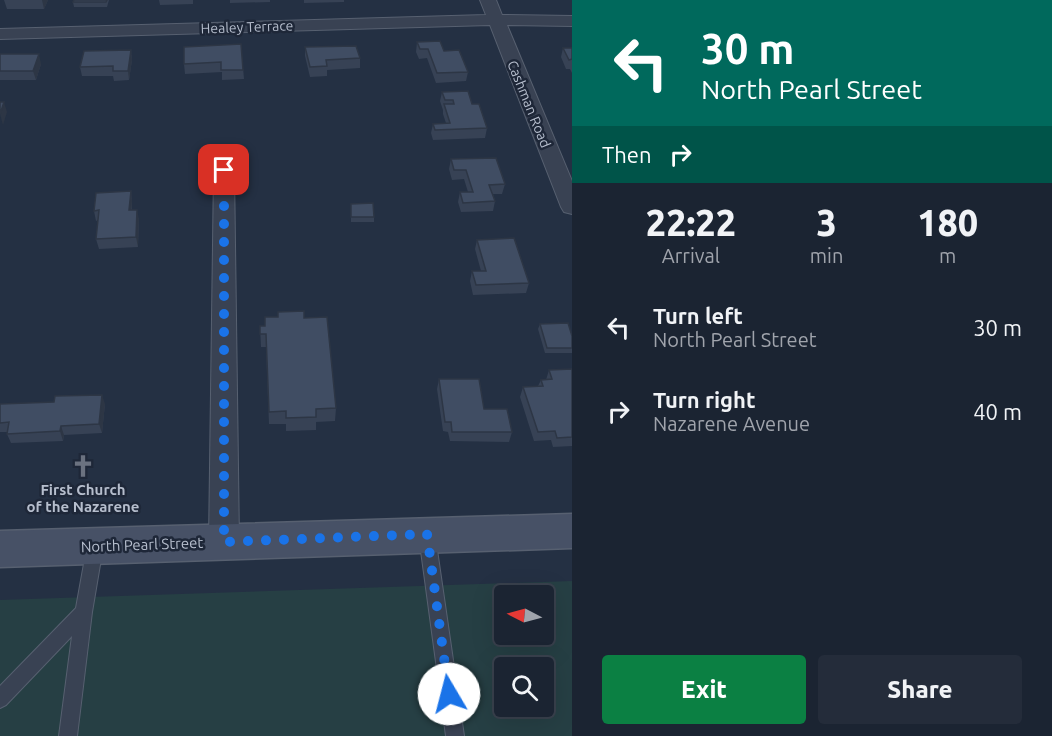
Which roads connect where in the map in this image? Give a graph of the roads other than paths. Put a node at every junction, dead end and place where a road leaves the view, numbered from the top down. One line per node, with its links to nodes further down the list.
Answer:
1 (488, 0): 2 (street, Cashman Road)
2 (495, 20): 3 (street, Healey Terrace); 4 (street, Healey Terrace); 6 (street, Cashman Road)
3 (572, 21)
4 (0, 34)
5 (224, 170): 9 (street)
6 (572, 207)
7 (572, 531): 8 (street, North Pearl Street)
8 (427, 534): 9 (street, North Pearl Street); 15 (lane)
9 (224, 542): 10 (street, North Pearl Street)
10 (95, 547): 11 (street, North Pearl Street); 12 (lane)
11 (0, 549)
12 (84, 612): 13 (lane); 14 (lane)
13 (0, 699)
14 (68, 736)
15 (455, 736)

